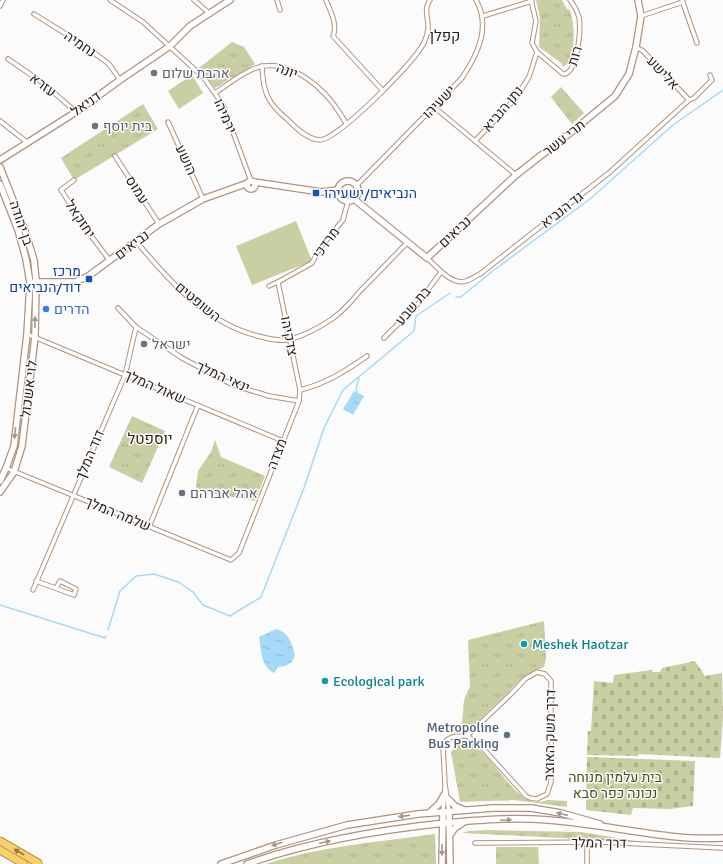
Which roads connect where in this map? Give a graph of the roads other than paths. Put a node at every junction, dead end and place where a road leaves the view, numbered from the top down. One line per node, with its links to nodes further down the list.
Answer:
1 (3, 0): 13 (street)
2 (110, 0): 20 (street, ירמיהו)
3 (194, 0): 15 (street)
4 (230, 0): 15 (street)
5 (277, 0): 14 (street)
6 (326, 0): 27 (street)
7 (430, 0): 27 (street)
8 (476, 0): 17 (street, ישעיהו)
9 (570, 0): 22 (street, רות)
10 (638, 0): 18 (street, תרי עשר)
11 (531, 1): 17 (street); 22 (street)
12 (682, 1): 18 (street); 19 (street)
13 (0, 6)
14 (280, 10)
15 (209, 13): 20 (street)
16 (34, 14): 26 (street, נחמיה)
17 (483, 16): 30 (street, ישעיהו)
18 (641, 16): 21 (street, תרי עשר)
19 (697, 43)
20 (170, 46): 26 (street, דניאל); 28 (street, ירמיהו)
21 (636, 47): 29 (street, אלישע); 40 (street, תרי עשר)
22 (537, 52): 35 (street, נתן הנביא)
23 (8, 59): 31 (street, עזרא)
24 (262, 66): 28 (street, יונה); 34 (street, יונה); 34 (street)
25 (710, 75): 29 (street, גד הנביא)
26 (120, 80): 31 (street, דניאל)
27 (383, 91): 34 (street)
28 (215, 92): 43 (street, ירמיהו)
29 (689, 100): 54 (street, גד הנביא)
30 (434, 107): 35 (street); 44 (street, ישעיהו)
31 (76, 112): 36 (street, דניאל)
32 (0, 120): 36 (street)
33 (168, 122): 46 (street, הושע)
34 (346, 123)
35 (475, 142): 40 (street)
36 (28, 143): 38 (street, דניאל)
37 (115, 156): 49 (street, עמוס)
38 (0, 160)
39 (0, 167): 55 (street, בן יהודה)
40 (516, 175): 52 (street, נביאים)
41 (74, 180): 53 (street, יחזקאל)
42 (0, 184): 57 (street, בן יהודה)
43 (251, 184): 45 (street, נביאים); 46 (street, נביאים)
44 (356, 186): 45 (street); 47 (street)
45 (338, 190): 48 (street)
46 (203, 199): 49 (street, נביאים)
47 (354, 199): 48 (street); 51 (street, נביאים)
48 (348, 201): 56 (street, מרדכי)
49 (159, 224): 50 (street, נביאים)
50 (136, 241): 53 (street, נביאים); 64 (street, השופטים)
51 (407, 243): 52 (street, נביאים); 64 (street, השופטים)
52 (427, 258): 54 (street, גד הנביא)
53 (110, 261): 55 (street, נביאים)
54 (441, 272): 63 (street, בת שבע)
55 (36, 281): 57 (street, נביאים); 62 (street, לוי אשכול, one-way to 55)
56 (278, 282): 58 (street, מרדכי); 64 (street, צדקיהו)
57 (30, 283): 61 (street, לוי אשכול)
58 (269, 286)
59 (118, 308): 60 (street, ינאי המלך)
60 (136, 327): 66 (street, דוד המלך); 68 (street, ינאי המלך)
61 (27, 334): 62 (street, שאול המלך); 71 (street, לוי אשכול, one-way to 71)
62 (35, 337): 66 (street, שאול המלך); 72 (street, לוי אשכול)
63 (384, 338)
64 (290, 339): 67 (street, צדקיהו)
65 (367, 356): 67 (street)
66 (124, 375): 69 (street, שאול המלך); 75 (street, דוד המלך)
67 (300, 390): 68 (street, מצדה)
68 (299, 401): 70 (street, מצדה)
69 (198, 405): 70 (street, שאול המלך); 76 (street)
70 (283, 441): 77 (street, מצדה)
71 (6, 468): 72 (street, שלמה המלך); 73 (street, לוי אשכול)
72 (14, 472): 74 (street, לוי אשכול); 75 (street, שלמה המלך)
73 (0, 481)
74 (0, 492)
75 (73, 496): 76 (street, שלמה המלך); 78 (street, דוד המלך)
76 (149, 526): 77 (street, שלמה המלך)
77 (231, 560)
78 (36, 581): 79 (street); 80 (street, דוד המלך)
79 (56, 588): 79 (street)
80 (33, 590)
81 (473, 730): 82 (street, דרך משק האוצר); 83 (street); 83 (street, דרך משק האוצר)
82 (467, 736): 83 (street, דרך משק האוצר); 84 (street)
83 (475, 741)
84 (446, 797): 85 (street); 86 (street); 87 (street); 88 (street)
85 (466, 810): 87 (street); 93 (street, one-way to 85)
86 (443, 812): 87 (street); 88 (street); 91 (street)
87 (449, 812): 90 (street)
88 (428, 813): 105 (street, one-way to 105)
89 (467, 821): 90 (street); 93 (street, one-way to 93); 95 (street)
90 (450, 823): 91 (street); 95 (street)
91 (442, 824): 92 (street); 94 (street)
92 (427, 825): 94 (street); 106 (street, one-way to 92)
93 (627, 831): 96 (street)
94 (442, 837): 107 (street, one-way to 107)
95 (450, 838): 108 (street)
96 (723, 838)
97 (0, 841): 104 (highway, one-way to 97)
98 (587, 842): 99 (street, דרך המלך); 100 (street, דרך המלך); 109 (street)
99 (475, 843)
100 (723, 848)
101 (0, 850): 102 (highway)
102 (15, 861): 103 (highway)
103 (24, 864)
104 (38, 864)
105 (221, 864)
106 (247, 864)
107 (442, 864)
108 (450, 864)
109 (587, 864)

